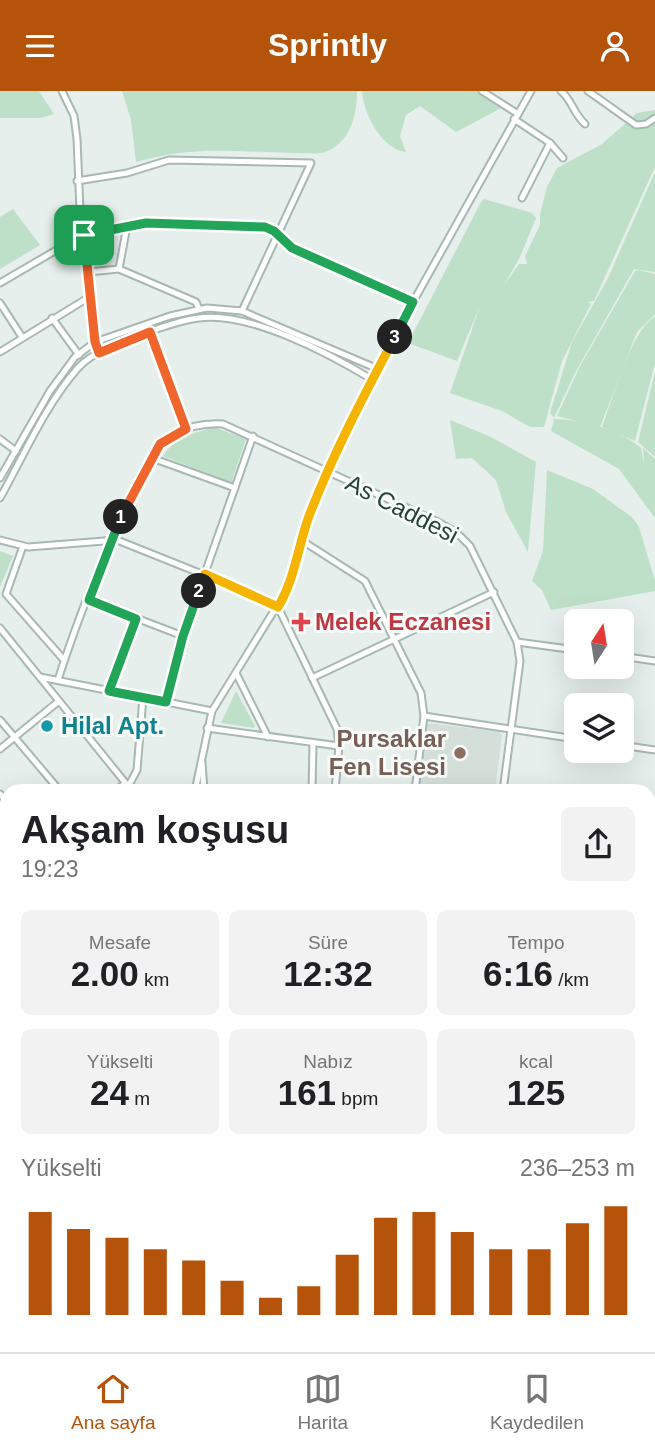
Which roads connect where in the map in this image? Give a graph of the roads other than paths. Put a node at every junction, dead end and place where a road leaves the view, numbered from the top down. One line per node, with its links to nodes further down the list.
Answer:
1 (62, 91): 11 (street)
2 (482, 91): 6 (street)
3 (561, 91): 8 (street)
4 (588, 91): 7 (street)
5 (530, 92): 6 (street)
6 (516, 116): 9 (street); 20 (street)
7 (655, 118)
8 (585, 124)
9 (550, 143): 10 (street); 12 (street)
10 (563, 158)
11 (77, 181): 14 (street); 15 (street)
12 (522, 198)
13 (127, 226): 14 (street); 15 (street); 16 (street)
14 (84, 235): 17 (street); 18 (street)
15 (277, 235): 20 (street); 23 (street)
16 (119, 269): 17 (street); 22 (street)
17 (88, 272): 19 (street)
18 (0, 283)
19 (90, 296): 24 (street); 27 (street)
20 (413, 302): 31 (street)
21 (0, 303): 26 (street)
22 (199, 309): 23 (street); 27 (street)
23 (242, 311): 31 (street)
24 (52, 318): 26 (street); 30 (street)
25 (150, 332): 29 (street); 32 (street); 33 (street)
26 (22, 337): 28 (street)
27 (95, 342): 29 (street); 30 (street)
28 (0, 352)
29 (99, 353): 41 (street)
30 (79, 355): 36 (street)
31 (378, 369): 32 (street)
32 (373, 380): 38 (street)
33 (186, 429): 34 (street, As Caddesi); 37 (street)
34 (253, 436): 38 (street, As Caddesi); 40 (street)
35 (0, 439): 36 (street)
36 (16, 451): 39 (street)
37 (152, 459): 40 (street); 43 (street)
38 (328, 471): 44 (street); 47 (street, As Caddesi)
39 (0, 478)
40 (235, 488): 46 (street)
41 (0, 498)
42 (0, 540): 45 (street)
43 (111, 540): 45 (street); 46 (street); 48 (street)
44 (301, 540): 49 (street); 53 (street)
45 (23, 546): 57 (street)
46 (205, 574): 49 (street); 52 (street)
47 (494, 592): 53 (street); 54 (street, As Caddesi)
48 (89, 600): 50 (street); 57 (street)
49 (278, 607): 59 (street); 61 (street)
50 (136, 619): 52 (street); 63 (street)
51 (0, 628): 60 (street)
52 (183, 636): 66 (street)
53 (394, 639): 61 (street); 68 (street)
54 (517, 642): 55 (street); 71 (street, As Caddesi)
55 (564, 648)
56 (634, 658): 58 (street)
57 (64, 660): 62 (street)
58 (655, 661)
59 (236, 673): 67 (street); 73 (street)
60 (40, 677): 62 (street); 65 (street)
61 (312, 678): 76 (street)
62 (58, 680): 63 (street)
63 (109, 691): 64 (street)
64 (143, 697): 66 (street); 83 (street)
65 (59, 701): 72 (street); 82 (street)
66 (166, 702): 67 (street)
67 (212, 711): 70 (street)
68 (424, 716): 71 (street); 88 (street)
69 (0, 720): 72 (street)
70 (207, 728): 73 (street); 80 (street)
71 (511, 729): 74 (street); 89 (street, As Caddesi)
72 (14, 737): 78 (street); 81 (street)
73 (268, 737): 75 (street)
74 (564, 737)
75 (313, 743): 76 (street); 86 (street)
76 (340, 746): 87 (street)
77 (634, 747): 79 (street)
78 (0, 749)
79 (655, 750)
80 (201, 759): 84 (street); 85 (street)
81 (54, 784)
82 (126, 784)
83 (130, 784)
84 (196, 784)
85 (203, 784)
86 (312, 784)
87 (336, 784)
88 (416, 784)
89 (504, 784)

